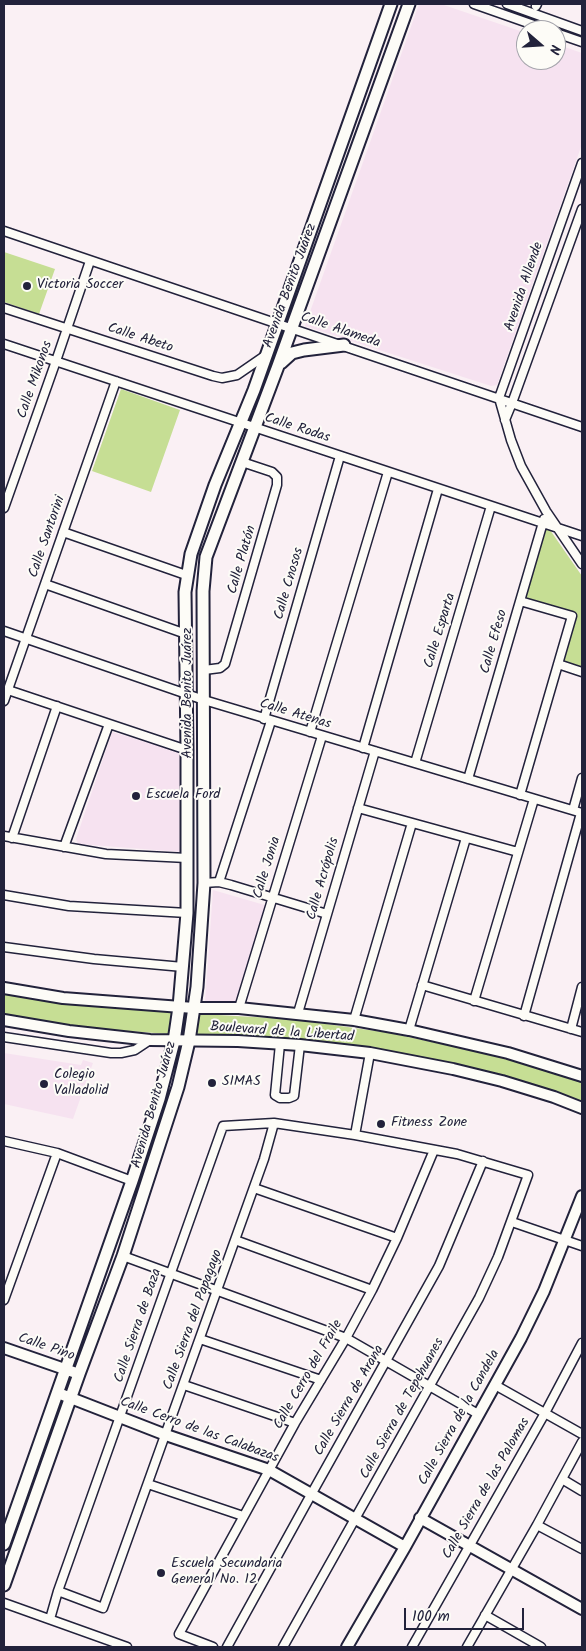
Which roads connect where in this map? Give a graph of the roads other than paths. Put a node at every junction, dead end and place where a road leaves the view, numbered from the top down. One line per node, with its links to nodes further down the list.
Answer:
1 (391, 4): 16 (main road, Avenida Benito Juárez)
2 (408, 4): 17 (main road, Avenida Benito Juárez)
3 (474, 4): 5 (street)
4 (507, 4): 6 (street)
5 (520, 20)
6 (582, 30)
7 (566, 36): 8 (street)
8 (582, 42)
9 (582, 163): 11 (street, Avenida Allende)
10 (582, 209): 12 (street, Avenida Allende)
11 (563, 217): 12 (street); 25 (street, Avenida Allende)
12 (580, 223): 26 (street, Avenida Allende)
13 (4, 231): 14 (street, Calle Alameda)
14 (90, 260): 16 (street, Calle Alameda); 18 (street, Calle Mikonos)
15 (4, 308): 18 (street, Calle Abeto)
16 (277, 322): 17 (street, Calle Alameda); 21 (main road, Avenida Benito Juárez)
17 (292, 328): 20 (street, Calle Alameda); 23 (main road, Avenida Benito Juárez)
18 (67, 329): 21 (street, Calle Abeto); 22 (street, Calle Mikonos)
19 (4, 344): 22 (street, Calle Rodas)
20 (344, 345): 23 (main road); 25 (street, Calle Alameda)
21 (266, 355): 28 (main road, Avenida Benito Juárez)
22 (56, 362): 24 (street, Calle Rodas); 34 (street, Calle Mikonos)
23 (278, 366): 30 (main road, Avenida Benito Juárez)
24 (116, 381): 28 (street, Calle Rodas); 41 (street, Calle Santorini)
25 (499, 398): 26 (street, Calle Alameda); 27 (street)
26 (512, 403): 27 (street, Avenida Allende); 29 (street, Calle Alameda)
27 (505, 420): 38 (street)
28 (240, 423): 30 (street, Calle Rodas); 44 (main road, Avenida Benito Juárez)
29 (581, 424)
30 (254, 428): 31 (street, Calle Rodas); 32 (main road, Avenida Benito Juárez)
31 (340, 456): 33 (street, Calle Rodas); 58 (street, Calle Cnosos)
32 (242, 462): 51 (main road, Avenida Benito Juárez); 51 (street, Calle Platón)
33 (388, 472): 35 (street, Calle Rodas); 60 (street)
34 (7, 488): 37 (street, Calle Mikonos)
35 (438, 489): 36 (street, Calle Rodas); 62 (street)
36 (491, 506): 39 (street, Calle Rodas); 65 (street, Calle Esparta)
37 (4, 508)
38 (546, 511): 39 (street, Calle Efeso); 40 (street)
39 (542, 523): 40 (street, Calle Rodas); 46 (street, Calle Efeso)
40 (559, 528): 42 (street, Calle Rodas); 43 (street)
41 (63, 532): 44 (street); 45 (street, Calle Santorini)
42 (582, 536)
43 (582, 564)
44 (186, 575): 48 (main road, Avenida Benito Juárez)
45 (45, 584): 48 (street); 49 (street, Calle Santorini)
46 (520, 601): 50 (street); 67 (street, Calle Efeso)
47 (4, 631): 49 (street, Calle Atenas)
48 (186, 634): 54 (main road, Avenida Benito Juárez)
49 (25, 639): 53 (street, Calle Santorini); 54 (street, Calle Atenas)
50 (558, 664): 52 (street); 68 (street)
51 (204, 670): 55 (main road, Avenida Benito Juárez)
52 (582, 672)
53 (8, 690): 56 (street, Calle Santorini); 57 (street)
54 (187, 694): 55 (street, Calle Atenas); 63 (main road, Avenida Benito Juárez)
55 (204, 700): 58 (street, Calle Atenas); 80 (main road, Avenida Benito Juárez)
56 (4, 701)
57 (57, 706): 59 (street); 74 (street)
58 (268, 720): 60 (street, Calle Atenas); 79 (street, Calle Cnosos)
59 (109, 724): 63 (street); 76 (street)
60 (310, 732): 61 (street, Calle Atenas)
61 (322, 736): 62 (street, Calle Atenas); 82 (street, Calle Jonia)
62 (363, 748): 64 (street, Calle Atenas)
63 (187, 750): 78 (main road, Avenida Benito Juárez)
64 (375, 751): 65 (street, Calle Atenas); 70 (street, Calle Acrópolis)
65 (415, 763): 67 (street, Calle Atenas)
66 (582, 778): 71 (street)
67 (468, 779): 68 (street, Calle Atenas)
68 (520, 795): 69 (street, Calle Atenas)
69 (534, 799): 71 (street, Calle Atenas); 77 (street)
70 (358, 808): 73 (street); 84 (street, Calle Acrópolis)
71 (573, 810): 72 (street, Calle Atenas)
72 (582, 813): 95 (street)
73 (412, 823): 75 (street); 97 (street)
74 (8, 837): 76 (street)
75 (466, 838): 77 (street); 87 (street)
76 (64, 847): 78 (street)
77 (518, 852): 90 (street)
78 (187, 858): 83 (main road, Avenida Benito Juárez)
79 (219, 882): 80 (street); 82 (street)
80 (204, 883): 92 (main road, Avenida Benito Juárez)
81 (4, 895): 83 (street)
82 (272, 898): 84 (street); 93 (street, Calle Jonia)
83 (187, 913): 86 (main road, Avenida Benito Juárez)
84 (327, 914): 94 (street, Calle Acrópolis)
85 (4, 947): 86 (street)
86 (183, 967): 91 (main road, Avenida Benito Juárez)
87 (422, 986): 90 (street); 99 (street)
88 (582, 987): 98 (street)
89 (4, 988): 91 (main road, Boulevard de la Libertad)
90 (474, 1001): 95 (street)
91 (179, 1007): 92 (main road, Boulevard de la Libertad); 103 (main road, Avenida Benito Juárez)
92 (194, 1008): 93 (main road, Boulevard de la Libertad); 104 (main road, Avenida Benito Juárez)
93 (239, 1008): 94 (main road, Boulevard de la Libertad)
94 (298, 1013): 97 (main road, Boulevard de la Libertad)
95 (524, 1016): 98 (street)
96 (4, 1020): 102 (main road, Boulevard de la Libertad)
97 (354, 1020): 99 (main road, Boulevard de la Libertad)
98 (571, 1028): 100 (street)
99 (409, 1030): 108 (main road, Boulevard de la Libertad)
100 (582, 1032)
101 (4, 1037): 102 (street)
102 (150, 1040): 103 (main road, Boulevard de la Libertad)
103 (174, 1041): 104 (main road, Boulevard de la Libertad); 116 (main road, Avenida Benito Juárez)
104 (189, 1041): 105 (main road, Boulevard de la Libertad); 124 (main road, Avenida Benito Juárez)
105 (280, 1044): 106 (main road, Boulevard de la Libertad); 106 (street)
106 (300, 1045): 107 (main road, Boulevard de la Libertad)
107 (370, 1053): 109 (main road, Boulevard de la Libertad); 111 (street)
108 (582, 1076)
109 (582, 1108)
110 (274, 1124): 111 (street); 117 (street, Calle Sierra del Papagayo); 125 (street, Calle Sierra de Baza)
111 (355, 1135): 113 (street)
112 (4, 1141): 114 (street)
113 (434, 1150): 115 (street); 120 (street, Calle Cerro del Fraile)
114 (57, 1153): 116 (street); 128 (street)
115 (483, 1161): 119 (street, Calle Sierra de Tepehuanes); 133 (street, Calle Sierra de Arana)
116 (132, 1181): 134 (main road, Avenida Benito Juárez)
117 (254, 1188): 120 (street); 121 (street, Calle Sierra del Papagayo)
118 (582, 1196): 122 (main road, Calle Sierra de la Candela)
119 (512, 1222): 122 (street); 139 (street, Calle Sierra de Tepehuanes)
120 (397, 1238): 127 (street, Calle Cerro del Fraile)
121 (235, 1240): 126 (street, Calle Sierra del Papagayo); 127 (street)
122 (565, 1240): 123 (street); 138 (main road, Calle Sierra de la Candela)
123 (582, 1246)
124 (123, 1256): 125 (street); 135 (main road, Avenida Benito Juárez)
125 (171, 1274): 126 (street); 144 (street, Calle Sierra de Baza)
126 (217, 1290): 129 (street); 130 (street, Calle Sierra del Papagayo)
127 (372, 1290): 129 (street, Calle Cerro del Fraile)
128 (4, 1300)
129 (346, 1338): 133 (street); 136 (street, Calle Cerro del Fraile)
130 (200, 1339): 136 (street); 137 (street, Calle Sierra del Papagayo)
131 (582, 1343): 142 (street, Calle Sierra de las Palomas)
132 (4, 1348): 134 (main road, Calle Pino)
133 (387, 1361): 139 (street); 153 (street, Calle Sierra de Arana)
134 (66, 1369): 135 (main road, Calle Pino); 140 (main road, Avenida Benito Juárez)
135 (79, 1374): 141 (main road, Avenida Benito Juárez)
136 (321, 1380): 145 (street, Calle Cerro del Fraile)
137 (184, 1385): 145 (street); 147 (street, Calle Sierra del Papagayo)
138 (495, 1385): 142 (street); 143 (main road, Calle Sierra de la Candela)
139 (430, 1386): 143 (street); 156 (street, Calle Sierra de Tepehuanes)
140 (58, 1393): 141 (main road, Calle Cerro de las Calabazas); 158 (main road, Avenida Benito Juárez)
141 (70, 1398): 144 (main road, Calle Cerro de las Calabazas); 163 (main road, Avenida Benito Juárez)
142 (545, 1413): 146 (street); 159 (street, Calle Sierra de las Palomas)
143 (478, 1414): 155 (main road, Calle Sierra de la Candela)
144 (121, 1417): 147 (main road, Calle Cerro de las Calabazas); 164 (street, Calle Sierra de Baza)
145 (295, 1423): 149 (street, Calle Cerro del Fraile)
146 (582, 1434)
147 (166, 1435): 149 (main road, Calle Cerro de las Calabazas); 151 (street, Calle Sierra del Papagayo)
148 (582, 1442): 150 (street)
149 (269, 1470): 153 (main road, Calle Cerro de las Calabazas); 154 (street, Calle Cerro del Fraile)
150 (562, 1479): 152 (street); 157 (street)
151 (148, 1484): 154 (street); 164 (street, Calle Sierra del Papagayo)
152 (582, 1491)
153 (312, 1493): 156 (main road, Calle Cerro de las Calabazas); 171 (street, Calle Sierra de Arana)
154 (243, 1516): 170 (street, Calle Cerro del Fraile)
155 (420, 1518): 159 (main road); 160 (main road, Calle Sierra de la Candela)
156 (355, 1519): 160 (main road, Calle Cerro de las Calabazas); 172 (street, Calle Sierra de Tepehuanes)
157 (537, 1525): 161 (street); 162 (street)
158 (4, 1544)
159 (468, 1546): 162 (main road); 174 (street, Calle Sierra de las Palomas)
160 (405, 1547): 173 (main road, Calle Sierra de la Candela)
161 (582, 1550)
162 (512, 1570): 166 (main road); 167 (street)
163 (4, 1585)
164 (58, 1591): 168 (street, Calle Sierra de Baza)
165 (4, 1603): 168 (street)
166 (582, 1609)
167 (485, 1615): 175 (street); 176 (street)
168 (50, 1620): 169 (street)
169 (127, 1647)
170 (214, 1647)
171 (227, 1647)
172 (283, 1647)
173 (347, 1647)
174 (412, 1647)
175 (467, 1647)
176 (541, 1647)

